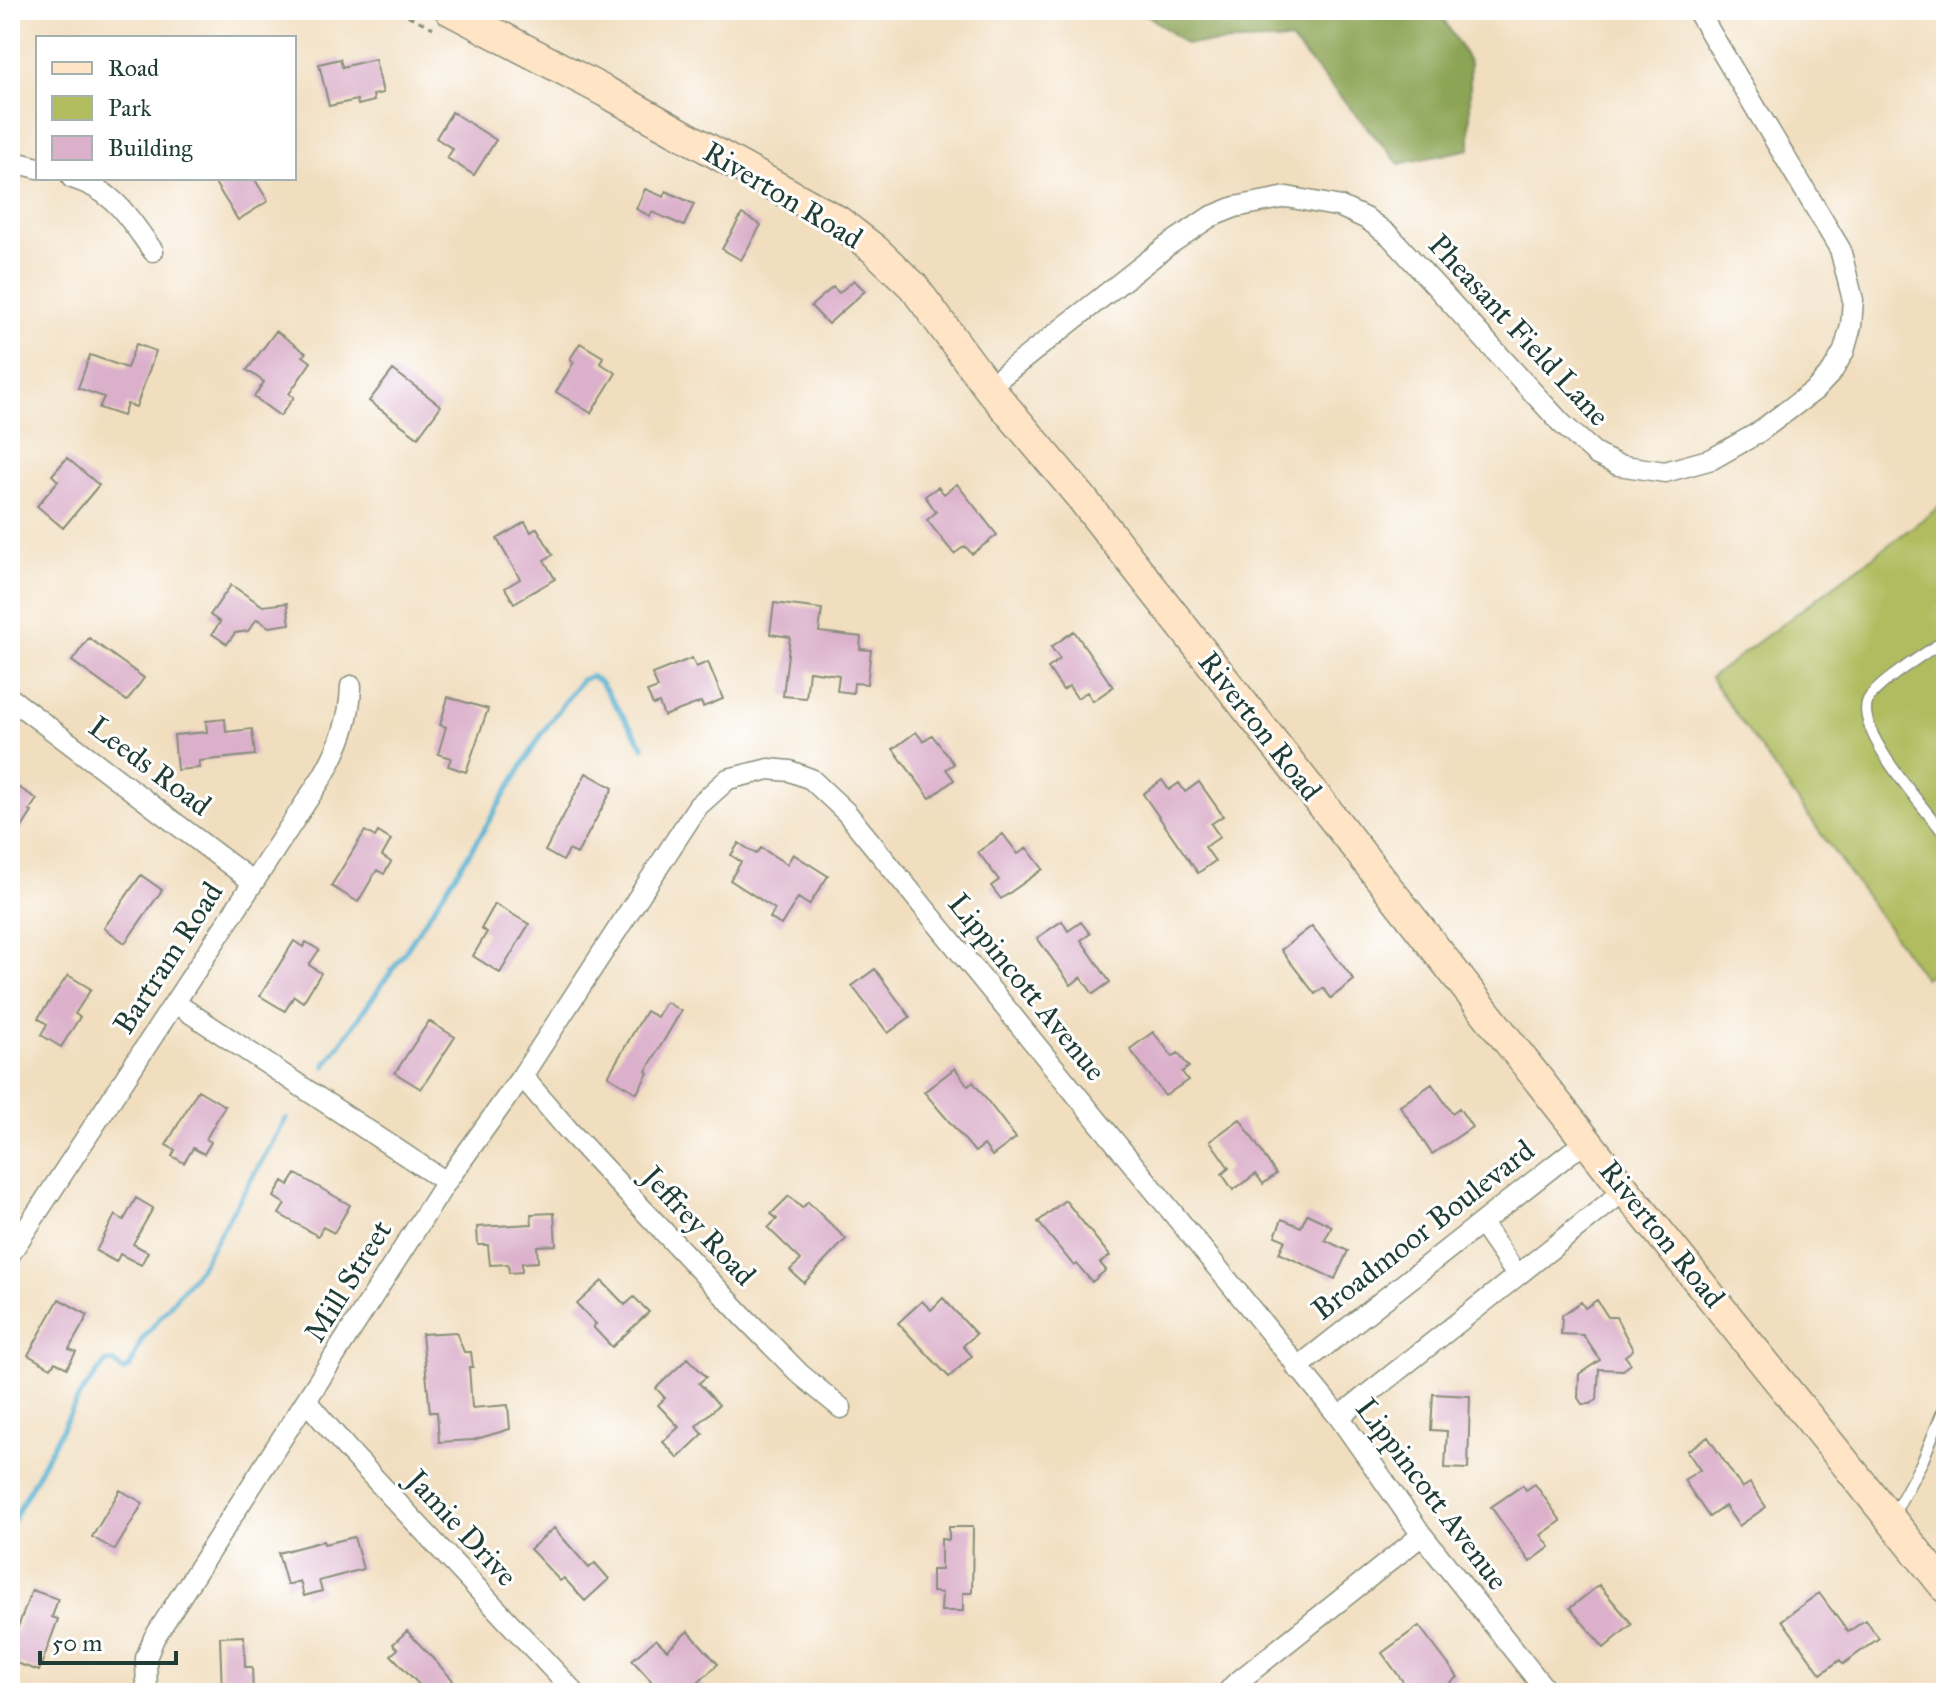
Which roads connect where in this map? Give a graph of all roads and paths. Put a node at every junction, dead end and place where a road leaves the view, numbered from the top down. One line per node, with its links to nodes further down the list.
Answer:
1 (397, 10): 3 (path)
2 (1697, 10): 8 (street, Pheasant Field Lane)
3 (446, 21): 8 (main road, Riverton Road)
4 (10, 161): 5 (street)
5 (36, 168)
6 (78, 180): 7 (street)
7 (153, 251)
8 (988, 387): 16 (main road, Riverton Road)
9 (1946, 639): 12 (lane)
10 (351, 686): 13 (street, Bartram Road)
11 (10, 698): 13 (street, Leeds Road)
12 (1946, 835)
13 (253, 882): 14 (street, Bartram Road)
14 (175, 1003): 17 (street); 20 (street, Bartram Road)
15 (522, 1076): 17 (street, Lippincott Avenue); 22 (street, Lippincott Avenue); 25 (street, Jeffrey Road)
16 (1588, 1142): 18 (main road, Riverton Road); 19 (street, Broadmoor Boulevard)
17 (446, 1182): 23 (street, Mill Street)
18 (1625, 1190): 21 (street); 27 (main road, Riverton Road)
19 (1481, 1223): 21 (street); 22 (street, Broadmoor Boulevard)
20 (10, 1254)
21 (1517, 1275): 26 (street)
22 (1297, 1368): 26 (street, Lippincott Avenue)
23 (307, 1402): 30 (street, Mill Street); 31 (street, Jamie Drive)
24 (1946, 1403): 27 (lane)
25 (841, 1408)
26 (1339, 1417): 28 (street, Lippincott Avenue)
27 (1891, 1519): 29 (main road, Riverton Road)
28 (1422, 1535): 32 (street); 33 (street, Lippincott Avenue)
29 (1946, 1588)
30 (147, 1693)
31 (575, 1693)
32 (1227, 1693)
33 (1548, 1693)

